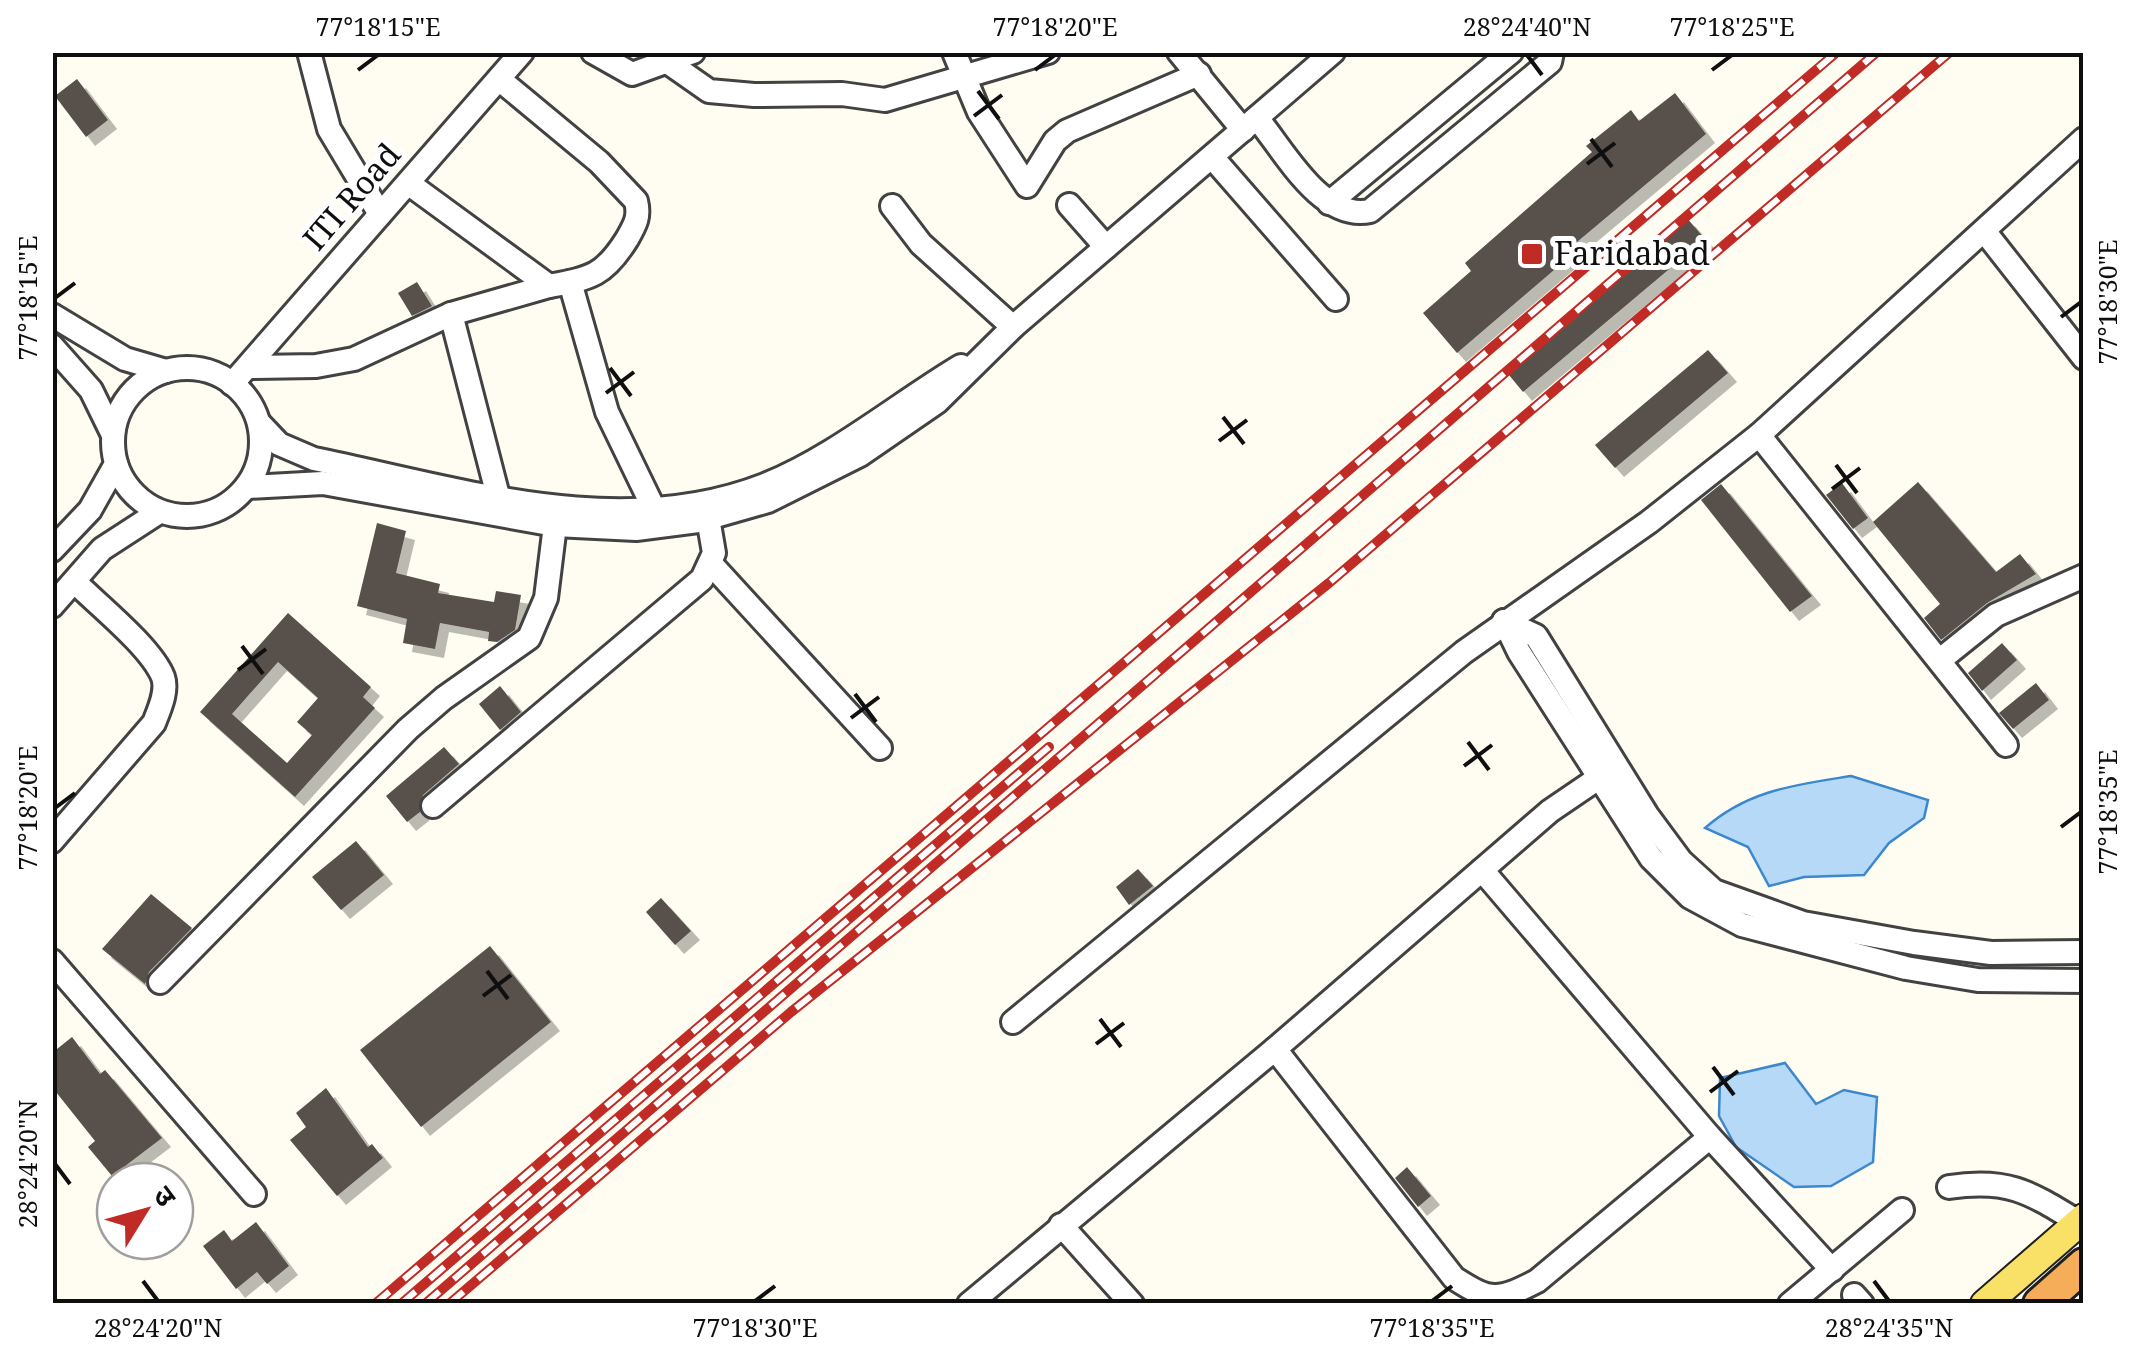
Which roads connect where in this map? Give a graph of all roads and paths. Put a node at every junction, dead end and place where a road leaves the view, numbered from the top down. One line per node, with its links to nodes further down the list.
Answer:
1 (308, 52): 22 (street)
2 (522, 52): 14 (street, ITI Road)
3 (594, 52): 11 (street)
4 (693, 52): 11 (street)
5 (954, 52): 13 (street)
6 (1048, 52): 13 (street)
7 (1179, 52): 12 (street)
8 (1332, 52): 15 (street)
9 (1511, 52): 19 (street)
10 (1552, 52): 19 (street)
11 (669, 63): 13 (street)
12 (1198, 74): 13 (street); 15 (street)
13 (964, 76)
14 (498, 79): 18 (street, ITI Road); 25 (street)
15 (1250, 124): 17 (street); 19 (street)
16 (2084, 139): 23 (street)
17 (1212, 157): 24 (street); 26 (street)
18 (408, 183): 22 (street, ITI Road); 25 (street)
19 (1329, 203)
20 (1070, 205): 24 (street)
21 (892, 206): 29 (street)
22 (380, 214): 34 (street, ITI Road)
23 (1986, 232): 32 (street); 37 (street)
24 (1106, 248): 29 (street)
25 (560, 284): 27 (street); 41 (street)
26 (1336, 300)
27 (452, 314): 34 (street); 40 (street)
28 (52, 315): 33 (street)
29 (1013, 326): 31 (street)
30 (52, 346): 36 (street)
31 (986, 351): 41 (street); 43 (street)
32 (2084, 358)
33 (166, 371): 34 (street); 36 (street)
34 (240, 375): 35 (street)
35 (260, 424): 39 (street); 40 (street)
36 (113, 434): 38 (street)
37 (1759, 435): 50 (street); 51 (street)
38 (116, 464): 42 (street); 45 (street)
39 (248, 486): 42 (street); 44 (street)
40 (498, 496): 41 (street)
41 (655, 511)
42 (159, 512): 48 (street)
43 (708, 518): 44 (street); 46 (street)
44 (555, 525): 61 (street)
45 (52, 550)
46 (712, 564): 53 (street); 55 (street)
47 (2084, 576): 51 (street)
48 (75, 582): 49 (street); 56 (street)
49 (52, 606)
50 (1504, 622): 54 (street); 58 (street); 62 (street)
51 (1940, 660): 52 (street)
52 (2006, 745)
53 (880, 748)
54 (1600, 777): 57 (street); 60 (street)
55 (432, 806)
56 (52, 842)
57 (1482, 870): 63 (street); 64 (street)
58 (2084, 952)
59 (52, 961): 66 (street)
60 (2084, 981)
61 (160, 982)
62 (1012, 1022)
63 (1276, 1050): 64 (street); 69 (street)
64 (1710, 1137): 71 (street)
65 (1949, 1187): 68 (street)
66 (254, 1194)
67 (1902, 1210): 71 (street)
68 (2080, 1220): 75 (main road)
69 (1062, 1224): 72 (street); 73 (street)
70 (2084, 1265): 76 (highway)
71 (1832, 1270): 74 (street)
72 (969, 1304)
73 (1132, 1304)
74 (1790, 1304)
75 (1985, 1304)
76 (2040, 1304)

